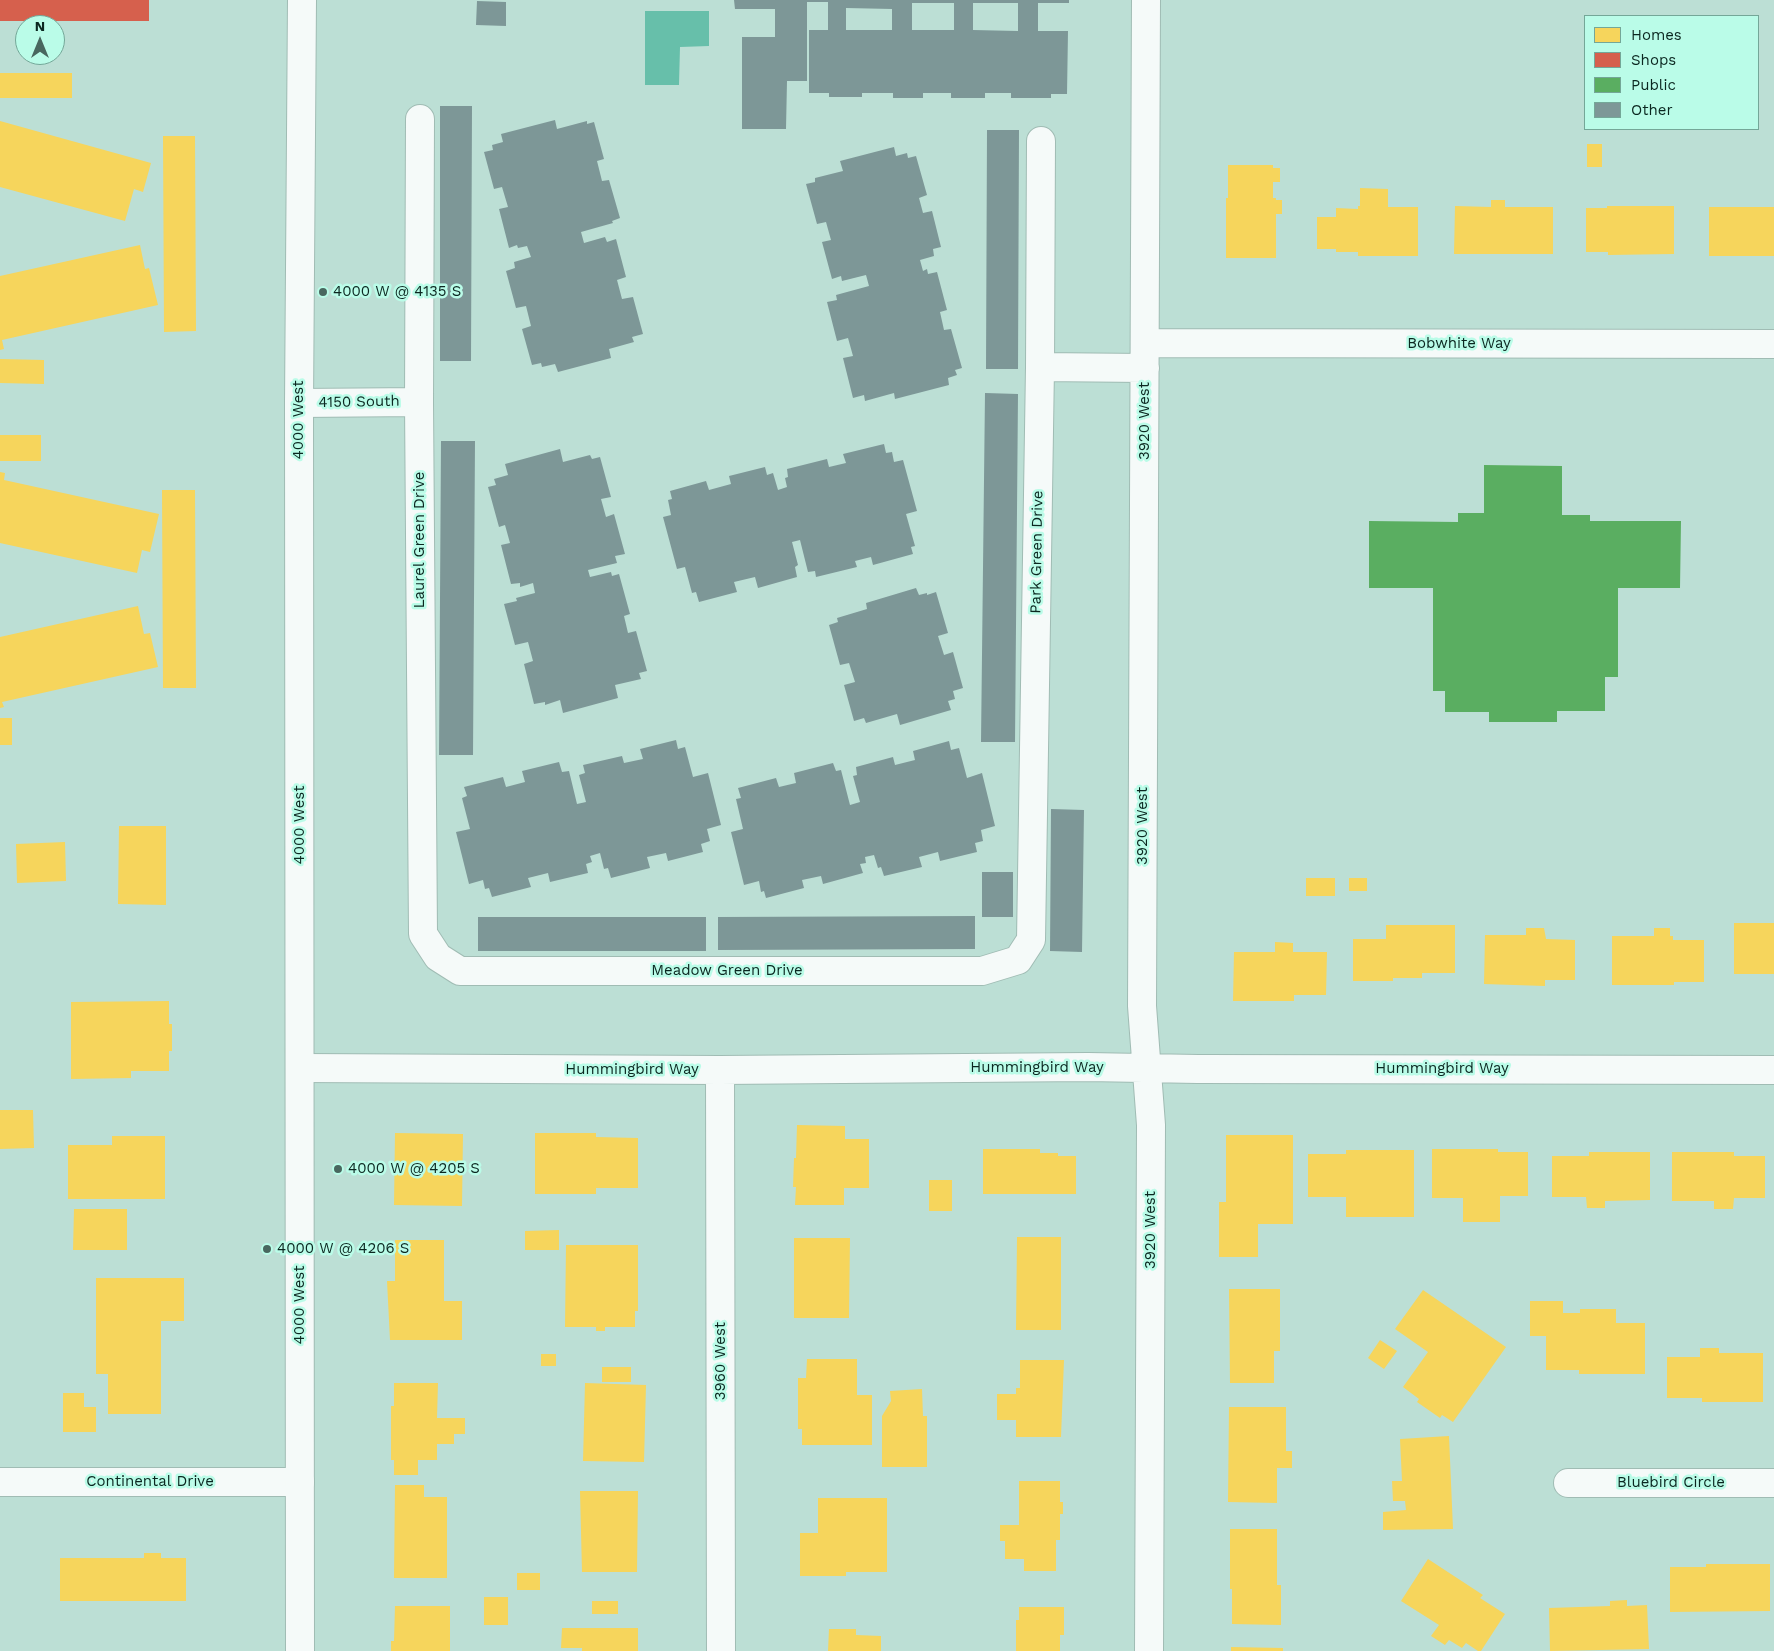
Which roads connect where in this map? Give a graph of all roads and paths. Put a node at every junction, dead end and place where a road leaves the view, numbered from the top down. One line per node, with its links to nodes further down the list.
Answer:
1 (302, 0): 9 (street, 4000 West)
2 (1146, 0): 6 (street, 3920 West)
3 (420, 119): 8 (street, Laurel Green Drive)
4 (1041, 141): 7 (street, Park Green Drive)
5 (1774, 344): 6 (street, Bobwhite Way)
6 (1145, 356): 7 (street, Bobwhite Way); 13 (street, 3920 West)
7 (1040, 366): 11 (street, Park Green Drive)
8 (419, 402): 9 (street, 4150 South); 10 (street, Laurel Green Drive)
9 (299, 403): 12 (street, 4000 West)
10 (438, 957): 11 (street, Meadow Green Drive)
11 (1018, 960)
12 (300, 1068): 14 (street, Hummingbird Way); 17 (street, 4000 West)
13 (1147, 1068): 14 (street, Hummingbird Way); 15 (street, Hummingbird Way); 22 (street, 3920 West)
14 (720, 1070): 21 (street, 3960 West)
15 (1774, 1070)
16 (0, 1482): 17 (street, Continental Drive)
17 (300, 1482): 20 (street, 4000 West)
18 (1568, 1483): 19 (street, Bluebird Circle)
19 (1774, 1483)
20 (300, 1651)
21 (721, 1651)
22 (1149, 1651)

